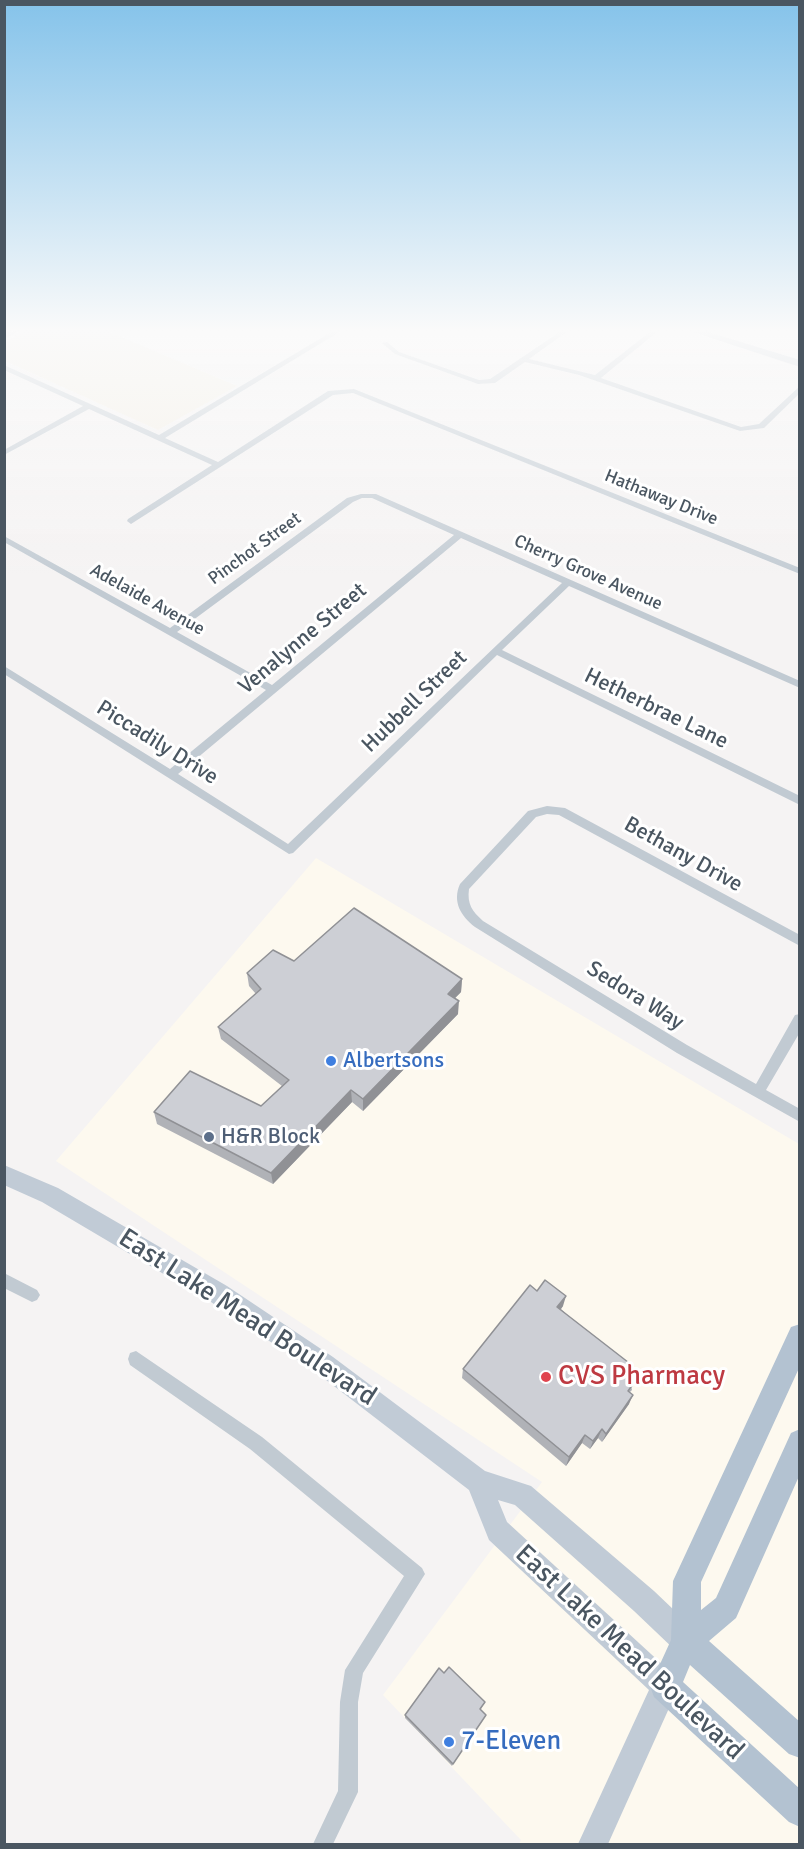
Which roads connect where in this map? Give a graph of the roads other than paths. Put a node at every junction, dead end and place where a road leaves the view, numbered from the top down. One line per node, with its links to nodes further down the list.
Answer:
1 (69, 417): 9 (street)
2 (114, 417): 8 (street)
3 (194, 417): 8 (street)
4 (293, 417): 10 (street, Hathaway Drive)
5 (419, 417): 15 (street, Hathaway Drive)
6 (700, 417): 7 (street)
7 (770, 417)
8 (159, 438): 10 (street)
9 (4, 453)
10 (218, 465): 12 (street)
11 (361, 496): 13 (street, Cherry Grove Avenue); 17 (street, Pinchot Street)
12 (131, 521)
13 (461, 534): 16 (street, Cherry Grove Avenue); 21 (street, Venalynne Street)
14 (4, 538): 17 (street, Adelaide Avenue)
15 (800, 571)
16 (568, 582): 18 (street, Hubbell Street); 20 (street, Cherry Grove Avenue)
17 (170, 632): 21 (street, Adelaide Avenue)
18 (496, 651): 23 (street, Hetherbrae Lane); 24 (street, Hubbell Street)
19 (4, 669): 22 (street, Piccadily Drive)
20 (800, 685)
21 (273, 690): 22 (street, Venalynne Street)
22 (171, 774): 24 (street, Piccadily Drive)
23 (800, 801)
24 (289, 850)
25 (461, 899): 26 (street, Bethany Drive); 28 (street, Sedora Way)
26 (800, 941)
27 (800, 1019): 28 (street)
28 (758, 1092): 29 (street, Sedora Way)
29 (800, 1116)
30 (4, 1174): 36 (main road, East Lake Mead Boulevard)
31 (4, 1280): 32 (street)
32 (32, 1295)
33 (799, 1340): 37 (main road)
34 (136, 1359): 41 (street)
35 (800, 1442): 37 (main road)
36 (478, 1481): 37 (main road, East Lake Mead Boulevard); 38 (main road, East Lake Mead Boulevard)
37 (686, 1641): 38 (main road); 39 (main road, East Lake Mead Boulevard)
38 (665, 1686): 40 (main road, East Lake Mead Boulevard); 42 (main road)
39 (800, 1743)
40 (800, 1811)
41 (323, 1845)
42 (593, 1845)

